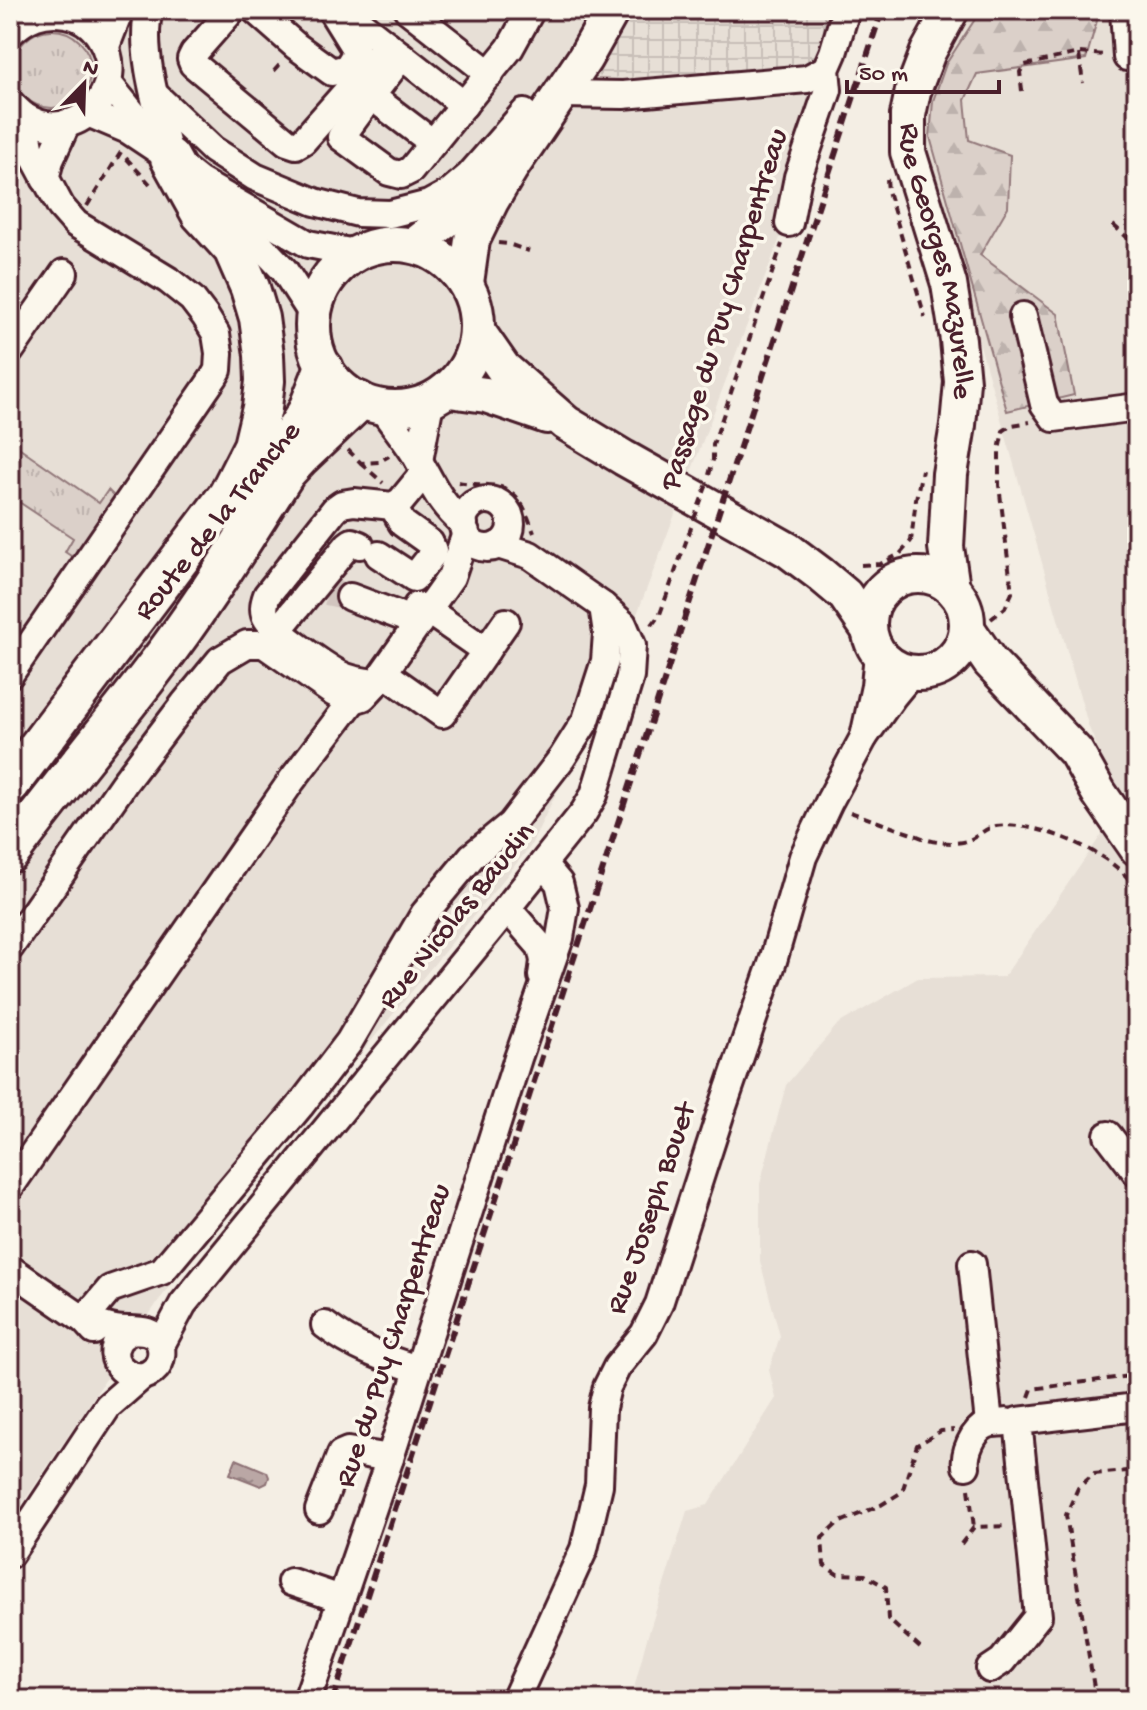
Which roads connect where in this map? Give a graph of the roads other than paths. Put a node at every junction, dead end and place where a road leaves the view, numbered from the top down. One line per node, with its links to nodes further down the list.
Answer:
1 (120, 10): 18 (street)
2 (149, 10): 24 (street)
3 (232, 10): 19 (street)
4 (255, 10): 16 (street)
5 (316, 10): 16 (street)
6 (331, 10): 16 (street)
7 (408, 10): 22 (street)
8 (531, 10): 22 (street)
9 (591, 10): 29 (main road)
10 (612, 10): 25 (main road)
11 (846, 10): 21 (street, Passage du Puy Charpentreau)
12 (951, 10): 49 (main road, Rue Georges Mazurelle)
13 (1124, 10): 20 (street)
14 (36, 13): 15 (street); 17 (street)
15 (79, 13): 18 (street)
16 (345, 23): 19 (street)
17 (10, 33)
18 (106, 46): 23 (street)
19 (395, 50): 26 (street); 27 (street)
20 (1127, 57)
21 (826, 69): 25 (street); 34 (street, Passage du Puy Charpentreau)
22 (490, 74): 27 (street)
23 (108, 83): 30 (street); 32 (street)
24 (154, 94): 29 (street); 32 (street)
25 (562, 94): 38 (main road)
26 (371, 96): 31 (street); 31 (street)
27 (464, 105): 31 (street)
28 (17, 109): 30 (street); 33 (street)
29 (524, 113): 35 (main road)
30 (78, 118): 32 (street); 33 (street)
31 (433, 143)
32 (173, 174): 36 (street); 39 (street); 66 (highway)
33 (45, 179): 68 (street)
34 (789, 223)
35 (414, 245): 36 (main road); 38 (main road)
36 (355, 253): 39 (main road)
37 (64, 273): 42 (street)
38 (466, 283): 41 (main road)
39 (313, 315): 43 (main road)
40 (1023, 316): 46 (street)
41 (478, 332): 44 (main road); 47 (main road)
42 (10, 351)
43 (324, 369): 45 (main road); 66 (highway, Route de la Tranche)
44 (439, 396): 45 (main road); 47 (main road); 48 (street)
45 (371, 405): 48 (street); 75 (highway, Route de la Tranche)
46 (1137, 407)
47 (566, 423): 53 (main road)
48 (419, 468): 50 (street); 51 (street)
49 (936, 471): 56 (main road, Rue Georges Mazurelle); 57 (main road, Rue Georges Mazurelle)
50 (393, 506): 55 (street); 63 (street)
51 (468, 520): 52 (street); 52 (street, Rue Nicolas Baudin); 54 (street)
52 (499, 540): 54 (street); 59 (street, Rue Nicolas Baudin)
53 (788, 550): 56 (main road); 64 (main road)
54 (451, 577): 60 (street)
55 (414, 578): 58 (street); 60 (street)
56 (902, 578): 57 (main road); 64 (main road)
57 (952, 588): 62 (main road)
58 (330, 593): 60 (street); 63 (street)
59 (603, 606): 76 (street, Rue Nicolas Baudin); 85 (street)
60 (423, 616): 65 (street); 69 (street)
61 (506, 622): 65 (street)
62 (978, 630): 67 (main road); 70 (main road)
63 (283, 636): 69 (street)
64 (874, 642): 67 (main road); 72 (street, Rue Joseph Bouet)
65 (486, 651): 69 (street)
66 (100, 667): 73 (highway)
67 (926, 671): 70 (main road); 72 (street, Rue Joseph Bouet)
68 (10, 674)
69 (380, 678): 71 (street)
70 (1023, 698): 74 (main road)
71 (353, 700): 78 (street); 82 (street)
72 (864, 737): 103 (street, Rue Joseph Bouet)
73 (10, 784)
74 (1137, 848)
75 (10, 853)
76 (543, 864): 77 (street, Rue Nicolas Baudin); 79 (street, Rue du Puy Charpentreau)
77 (507, 908): 79 (street, Rue du Puy Charpentreau); 87 (street, Rue Nicolas Baudin)
78 (10, 947)
79 (540, 992): 89 (street, Rue du Puy Charpentreau)
80 (1108, 1135): 81 (street)
81 (1137, 1173)
82 (10, 1187)
83 (972, 1264): 94 (street)
84 (10, 1269): 85 (street)
85 (84, 1320): 87 (street); 88 (street)
86 (325, 1325): 89 (street)
87 (146, 1335): 88 (street); 90 (street)
88 (115, 1357): 90 (street); 91 (street)
89 (418, 1369): 95 (street, Rue du Puy Charpentreau)
90 (141, 1377): 91 (street)
91 (108, 1406): 98 (street)
92 (1137, 1407): 93 (street)
93 (1018, 1421): 94 (street); 101 (street)
94 (985, 1426): 96 (street)
95 (390, 1458): 97 (street); 100 (street, Rue du Puy Charpentreau)
96 (966, 1466)
97 (319, 1510)
98 (10, 1554)
99 (291, 1582): 100 (street)
100 (341, 1599): 102 (street, Rue du Puy Charpentreau)
101 (990, 1669)
102 (307, 1700)
103 (515, 1700)

